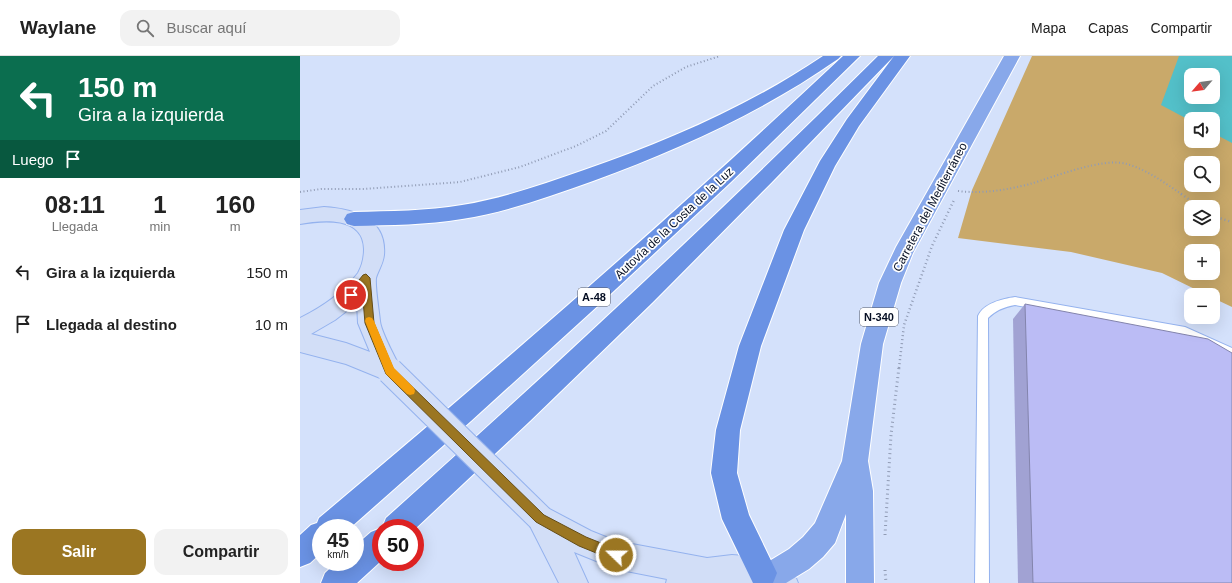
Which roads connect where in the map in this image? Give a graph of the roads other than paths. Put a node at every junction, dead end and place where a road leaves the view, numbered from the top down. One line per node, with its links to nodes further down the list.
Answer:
1 (833, 56): 7 (highway)
2 (852, 56): 15 (highway, Autovía de la Costa de la Luz / A-48)
3 (886, 56): 16 (highway, A-48)
4 (902, 56): 21 (highway)
5 (1012, 56): 13 (highway, Carretera del Mediterráneo / N-340)
6 (300, 217): 7 (main road)
7 (354, 219): 8 (main road)
8 (366, 278): 9 (main road); 12 (main road)
9 (300, 329)
10 (300, 342): 12 (main road)
11 (1232, 353): 26 (lane)
12 (390, 371): 14 (main road, bridge)
13 (855, 460): 21 (highway, Carretera del Mediterráneo / N-340); 25 (highway, Carretera del Mediterráneo / N-340)
14 (540, 518): 20 (main road); 23 (main road)
15 (340, 519)
16 (406, 519)
17 (312, 543): 19 (highway)
18 (372, 550): 22 (highway)
19 (300, 553)
20 (707, 572): 21 (main road); 24 (main road)
21 (773, 577)
22 (335, 583)
23 (574, 583)
24 (680, 583)
25 (860, 583)
26 (982, 583)

